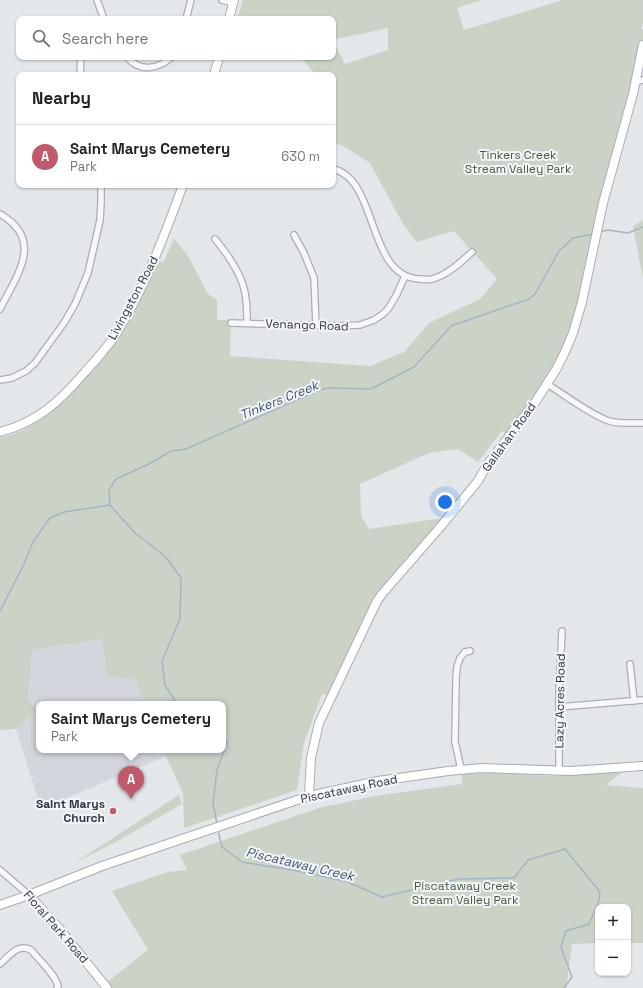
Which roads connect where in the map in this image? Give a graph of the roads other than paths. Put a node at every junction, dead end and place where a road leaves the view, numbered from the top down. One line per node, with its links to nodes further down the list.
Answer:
1 (97, 0): 5 (street)
2 (191, 0): 6 (street)
3 (222, 0): 4 (street)
4 (233, 1): 7 (main road)
5 (103, 16)
6 (187, 16)
7 (230, 16)
8 (643, 45): 15 (main road, Gallahan Road)
9 (81, 60): 13 (street)
10 (129, 60): 11 (street)
11 (168, 60)
12 (218, 60): 14 (main road)
13 (80, 72)
14 (215, 72)
15 (639, 81): 29 (main road, Gallahan Road)
16 (336, 170): 23 (street)
17 (100, 188): 28 (street)
18 (183, 188): 31 (main road, Livingston Road)
19 (0, 214): 24 (street)
20 (294, 235): 27 (street)
21 (215, 239): 26 (street)
22 (472, 252): 23 (street)
23 (405, 276): 27 (street, Venango Road)
24 (0, 309)
25 (231, 322): 26 (street, Venango Road)
26 (247, 323): 27 (street, Venango Road)
27 (316, 325)
28 (0, 380)
29 (547, 384): 30 (street); 41 (main road, Gallahan Road)
30 (643, 423)
31 (0, 432)
32 (562, 630): 37 (street, Lazy Acres Road)
33 (470, 651): 39 (street)
34 (630, 664): 36 (street)
35 (643, 700): 36 (street)
36 (634, 701): 37 (street)
37 (559, 707): 40 (street, Lazy Acres Road)
38 (643, 766): 40 (main road, Piscataway Road)
39 (461, 770): 40 (main road, Piscataway Road); 41 (main road, Piscataway Road)
40 (559, 771)
41 (309, 796): 43 (main road, Piscataway Road)
42 (0, 870): 43 (street, Floral Park Road)
43 (30, 895): 44 (main road, Piscataway Road); 47 (main road, Floral Park Road)
44 (0, 905)
45 (0, 964): 46 (street)
46 (57, 988)
47 (107, 988)

